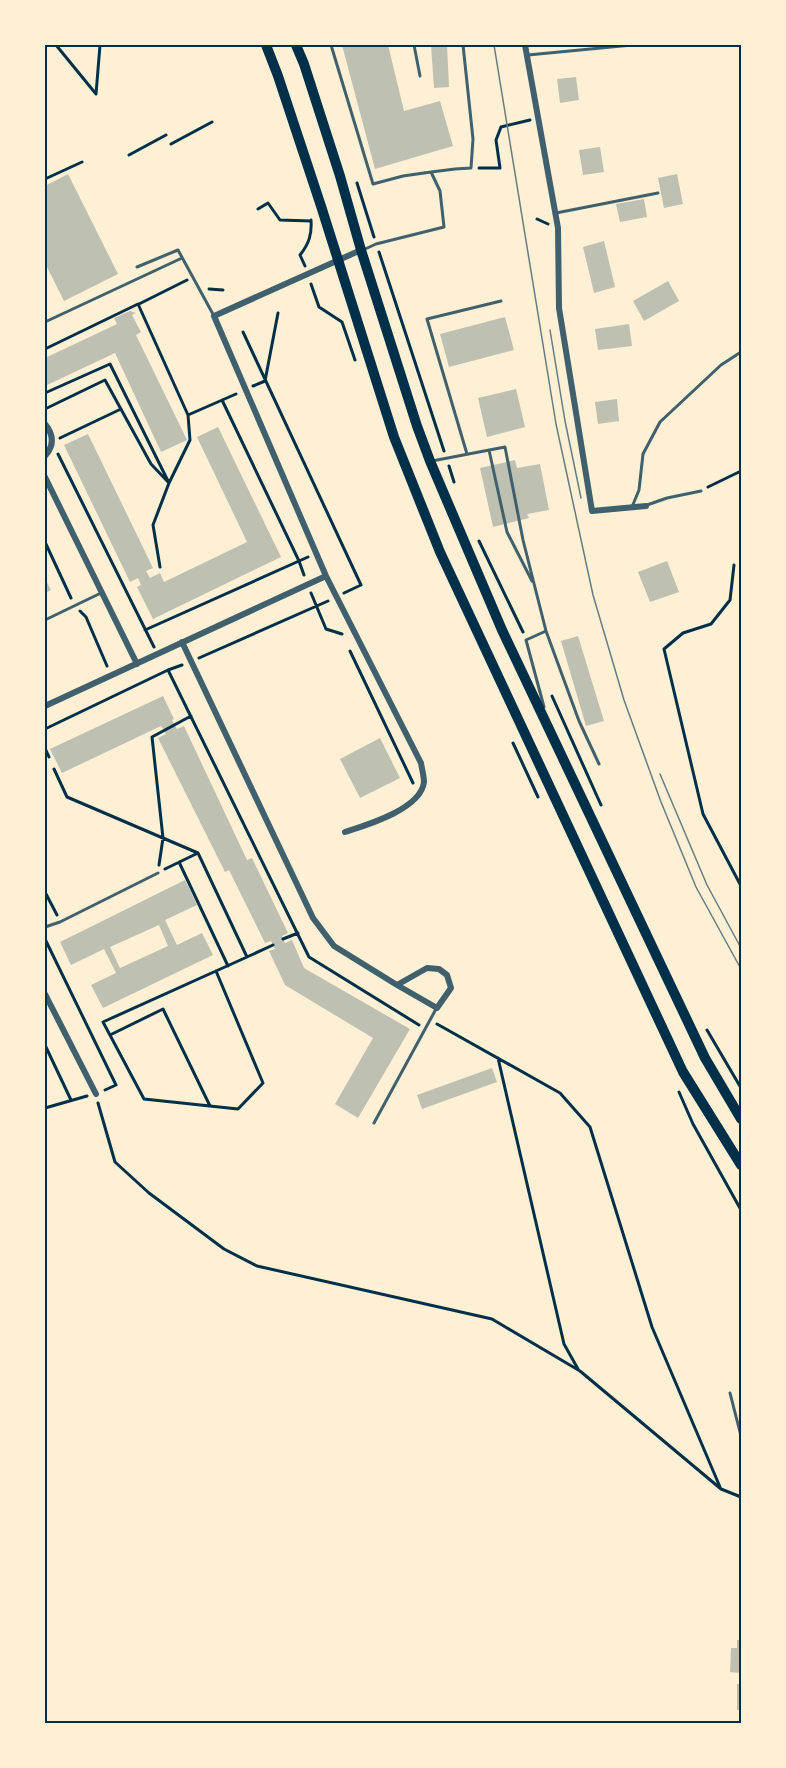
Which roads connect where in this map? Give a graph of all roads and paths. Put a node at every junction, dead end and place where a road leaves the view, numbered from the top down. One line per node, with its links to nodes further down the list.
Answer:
1 (56, 45): 2 (path)
2 (100, 45)
3 (266, 45): 26 (main road)
4 (296, 45): 24 (main road)
5 (331, 45): 19 (lane)
6 (414, 45): 11 (lane)
7 (463, 45): 18 (lane)
8 (525, 45): 10 (street)
9 (632, 45): 10 (lane)
10 (526, 55): 12 (street)
11 (420, 76)
12 (538, 117): 18 (path); 25 (street)
13 (212, 122): 15 (path)
14 (166, 135): 16 (path)
15 (171, 144)
16 (129, 154)
17 (82, 162): 20 (path)
18 (471, 168): 19 (lane)
19 (431, 172): 27 (lane)
20 (45, 178)
21 (658, 193): 25 (lane)
22 (364, 204): 24 (path)
23 (258, 208): 26 (path)
24 (349, 209): 27 (main road)
25 (555, 213): 58 (street)
26 (325, 217): 29 (main road)
27 (361, 250): 29 (street); 52 (main road)
28 (182, 258): 30 (lane); 31 (lane); 36 (lane)
29 (339, 260): 35 (street); 111 (main road)
30 (137, 267)
31 (193, 277): 33 (path); 35 (lane)
32 (501, 301): 50 (lane)
33 (138, 304): 38 (path); 46 (path)
34 (278, 313): 40 (path)
35 (214, 316): 41 (street)
36 (45, 322)
37 (243, 332): 40 (path)
38 (45, 349)
39 (741, 352): 58 (lane)
40 (265, 381): 41 (path); 67 (path)
41 (246, 389): 43 (path); 59 (street)
42 (45, 393): 55 (path)
43 (222, 400): 46 (path); 60 (path)
44 (45, 409): 45 (path)
45 (121, 409): 48 (path); 55 (path)
46 (188, 415): 55 (path)
47 (45, 424): 48 (street)
48 (52, 442): 51 (street); 69 (path)
49 (489, 450): 50 (lane); 65 (lane); 65 (lane)
50 (467, 454): 52 (lane)
51 (45, 456)
52 (430, 461): 78 (main road)
53 (741, 471): 56 (path)
54 (45, 477): 66 (street)
55 (169, 483): 62 (path)
56 (701, 491): 57 (lane)
57 (646, 506): 58 (street)
58 (632, 507)
59 (316, 553): 60 (path); 63 (street)
60 (299, 561): 64 (path); 69 (path)
61 (734, 565): 89 (path)
62 (160, 567)
63 (326, 576): 64 (street); 67 (street)
64 (308, 584): 71 (path); 72 (street)
65 (535, 588): 70 (lane)
66 (102, 593): 68 (lane); 75 (street)
67 (336, 597): 83 (street)
68 (45, 620)
69 (146, 630): 74 (path)
70 (546, 631): 78 (lane); 81 (lane)
71 (342, 633)
72 (182, 642): 74 (street); 99 (street)
73 (347, 644): 83 (path)
74 (157, 653): 75 (street)
75 (137, 664): 76 (street)
76 (45, 706)
77 (191, 716): 85 (path)
78 (550, 732): 109 (main road)
79 (45, 748): 80 (path)
80 (49, 757)
81 (599, 764)
82 (54, 769): 85 (path)
83 (419, 795): 84 (street)
84 (345, 832)
85 (163, 838): 86 (path); 88 (path)
86 (198, 853): 87 (path); 96 (path)
87 (179, 862): 88 (path); 97 (path)
88 (158, 873): 91 (lane)
89 (741, 886)
90 (45, 892): 91 (path)
91 (60, 922): 92 (lane)
92 (45, 927)
93 (298, 933): 94 (path)
94 (283, 939)
95 (273, 945): 96 (path)
96 (247, 957): 97 (path)
97 (228, 966): 98 (path)
98 (216, 971): 103 (path); 108 (path)
99 (397, 984): 101 (street); 101 (street)
100 (45, 994): 106 (street)
101 (437, 1008): 102 (lane)
102 (430, 1020): 105 (path); 110 (lane)
103 (110, 1035): 108 (path); 108 (path)
104 (45, 1045): 107 (path)
105 (498, 1058): 112 (path); 115 (path)
106 (96, 1094): 112 (path)
107 (71, 1101)
108 (210, 1106)
109 (741, 1119)
110 (374, 1123)
111 (741, 1165)
112 (580, 1371): 115 (path)
113 (730, 1393): 114 (lane)
114 (741, 1436)
115 (720, 1489): 116 (path)
116 (741, 1497)

